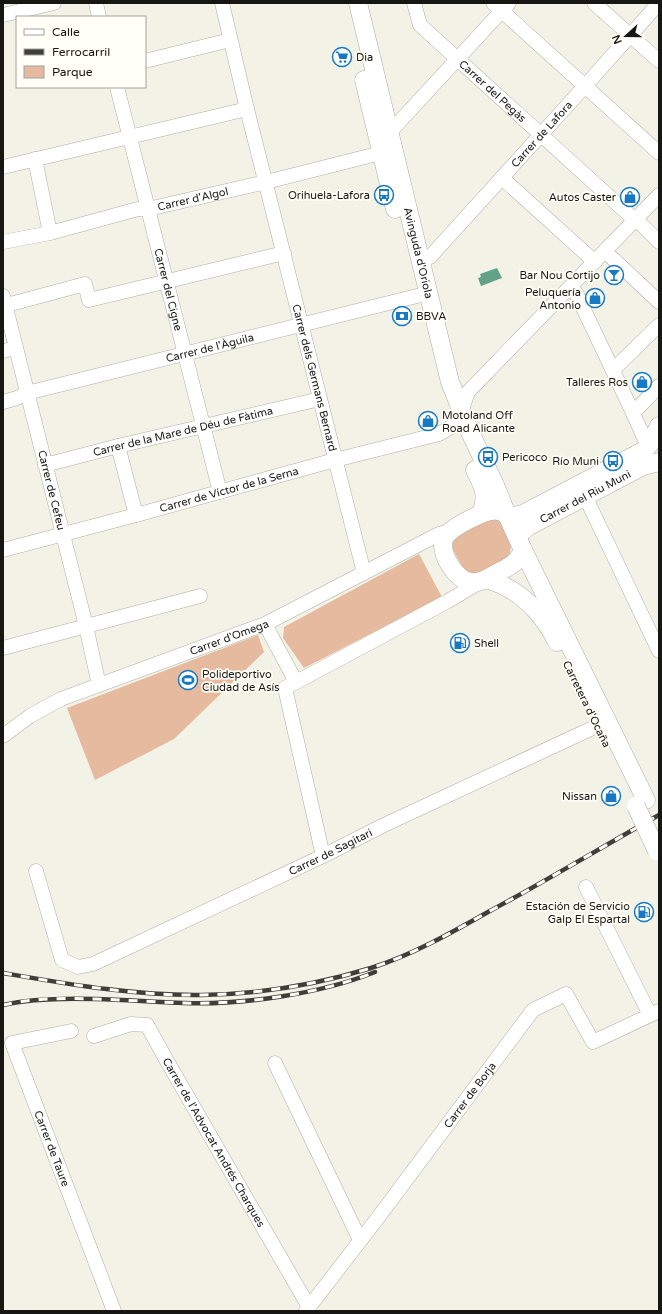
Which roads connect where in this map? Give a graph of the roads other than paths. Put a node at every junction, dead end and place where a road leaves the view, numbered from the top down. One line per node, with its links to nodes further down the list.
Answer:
1 (54, 3): 9 (street)
2 (96, 3): 10 (street)
3 (222, 3): 12 (street, Carrer dels Germans Bernard)
4 (357, 3): 19 (main road, Avinguda d'Oriola); 23 (main road, Avinguda d'Oriola)
5 (414, 3): 13 (street, Carrer del Pegàs)
6 (594, 3): 11 (street)
7 (658, 3): 11 (street, Carrer de Lafora)
8 (501, 6): 13 (street); 16 (street)
9 (3, 16)
10 (99, 16)
11 (631, 35): 15 (street); 16 (street, Carrer de Lafora)
12 (230, 40): 14 (street); 18 (street, Carrer dels Germans Bernard)
13 (456, 59): 19 (street); 20 (street, Carrer del Pegàs)
14 (146, 61)
15 (659, 61)
16 (585, 86): 20 (street, Carrer de Lafora); 22 (street)
17 (117, 88): 21 (street, Carrer del Cigne)
18 (247, 109): 21 (street); 27 (street, Carrer dels Germans Bernard)
19 (390, 132): 37 (main road, Avinguda d'Oriola)
20 (542, 134): 26 (street, Carrer de Lafora); 31 (street, Carrer del Pegàs)
21 (130, 137): 24 (street); 30 (street, Carrer del Cigne)
22 (659, 152)
23 (381, 153): 27 (street, Carrer d'Algol); 41 (main road, Avinguda d'Oriola)
24 (36, 159): 25 (street); 32 (street)
25 (3, 167)
26 (502, 178): 37 (street, Carrer de Lafora); 38 (street)
27 (266, 182): 30 (street, Carrer d'Algol); 35 (street, Carrer dels Germans Bernard)
28 (659, 195): 31 (street)
29 (659, 205): 31 (street)
30 (148, 209): 32 (street, Carrer d'Algol); 39 (street, Carrer del Cigne)
31 (638, 222): 34 (street, Carrer del Pegàs); 36 (street); 38 (street)
32 (50, 233): 33 (street, Carrer d'Algol)
33 (3, 242)
34 (659, 242)
35 (284, 253): 39 (street); 44 (street, Carrer dels Germans Bernard)
36 (611, 257): 40 (street); 42 (street)
37 (420, 258): 51 (main road, Avinguda d'Oriola)
38 (595, 262): 40 (street)
39 (166, 282): 43 (street); 47 (street, Carrer del Cigne)
40 (573, 290): 48 (street); 51 (street); 55 (street)
41 (417, 296): 44 (street, Carrer de l'Àguila); 55 (main road, Avinguda d'Oriola)
42 (659, 302)
43 (4, 303): 46 (street, Carrer de Cefeu)
44 (302, 325): 47 (street, Carrer de l'Àguila); 52 (street, Carrer dels Germans Bernard)
45 (659, 325): 48 (street)
46 (9, 350): 50 (street, Carrer de Cefeu)
47 (184, 353): 50 (street, Carrer de l'Àguila); 56 (street, Carrer del Cigne)
48 (613, 370): 54 (street)
49 (659, 386): 54 (street)
50 (27, 393): 53 (street, Carrer de l'Àguila); 62 (street, Carrer de Cefeu)
51 (462, 393): 55 (main road, Avinguda d'Oriola)
52 (320, 399): 56 (street, Carrer de la Mare de Déu de Fàtima); 60 (street, Carrer dels Germans Bernard)
53 (3, 402)
54 (633, 413): 59 (street)
55 (459, 417): 60 (street, Carrer de Víctor de la Serna); 65 (main road, Avinguda d'Oriola); 67 (main road, Avinguda d'Oriola)
56 (202, 426): 58 (street, Carrer de la Mare de Déu de Fàtima); 63 (street, Carrer del Cigne)
57 (659, 426): 59 (main road)
58 (118, 446): 62 (street, Carrer de la Mare de Déu de Fàtima); 66 (street)
59 (648, 446): 61 (main road); 67 (main road, Carrer del Riu Muni)
60 (335, 460): 63 (street, Carrer de Víctor de la Serna); 72 (street, Carrer dels Germans Bernard)
61 (659, 463): 64 (main road, Carrer del Riu Muni)
62 (45, 465): 69 (street, Carrer de Cefeu)
63 (220, 492): 66 (street, Carrer de Víctor de la Serna)
64 (585, 496): 70 (main road, Carrer del Riu Muni); 78 (street)
65 (481, 514): 67 (main road, Carrer d'Omega); 68 (main road, Carrer d'Omega)
66 (136, 515): 69 (street, Carrer de Víctor de la Serna)
67 (507, 515): 70 (main road, Avinguda d'Oriola)
68 (453, 530): 72 (street, Carrer d'Omega); 73 (main road)
69 (63, 535): 71 (street, Carrer de Víctor de la Serna); 76 (street, Carrer de Cefeu)
70 (520, 544): 73 (main road); 83 (main road, Carretera d'Ocaña)
71 (3, 550)
72 (364, 573): 75 (street, Carrer d'Omega)
73 (483, 580): 79 (street); 81 (main road, Carretera d'Ocaña)
74 (200, 596): 76 (street)
75 (265, 624): 79 (street); 80 (street, Carrer d'Omega)
76 (86, 626): 77 (street); 80 (street, Carrer de Cefeu)
77 (3, 648)
78 (659, 651)
79 (296, 682): 86 (street)
80 (99, 685): 82 (street, Carrer d'Omega)
81 (597, 726): 83 (main road, Carretera d'Ocaña); 86 (street, Carrer de Sagitari)
82 (3, 736)
83 (641, 803): 84 (main road, Carretera d'Ocaña); 85 (main road, Carretera d'Ocaña, bridge)
84 (659, 828)
85 (658, 853)
86 (324, 856): 87 (street, Carrer de Sagitari)
87 (36, 870)
88 (586, 887): 89 (street)
89 (655, 1013): 93 (street, Carrer de Borja)
90 (71, 1031): 95 (street, Carrer de Taure)
91 (94, 1036): 94 (street, Carrer de l'Advocat Andrés Charques)
92 (275, 1062): 93 (street)
93 (360, 1240): 94 (street, Carrer de Borja)
94 (308, 1309)
95 (114, 1311)

